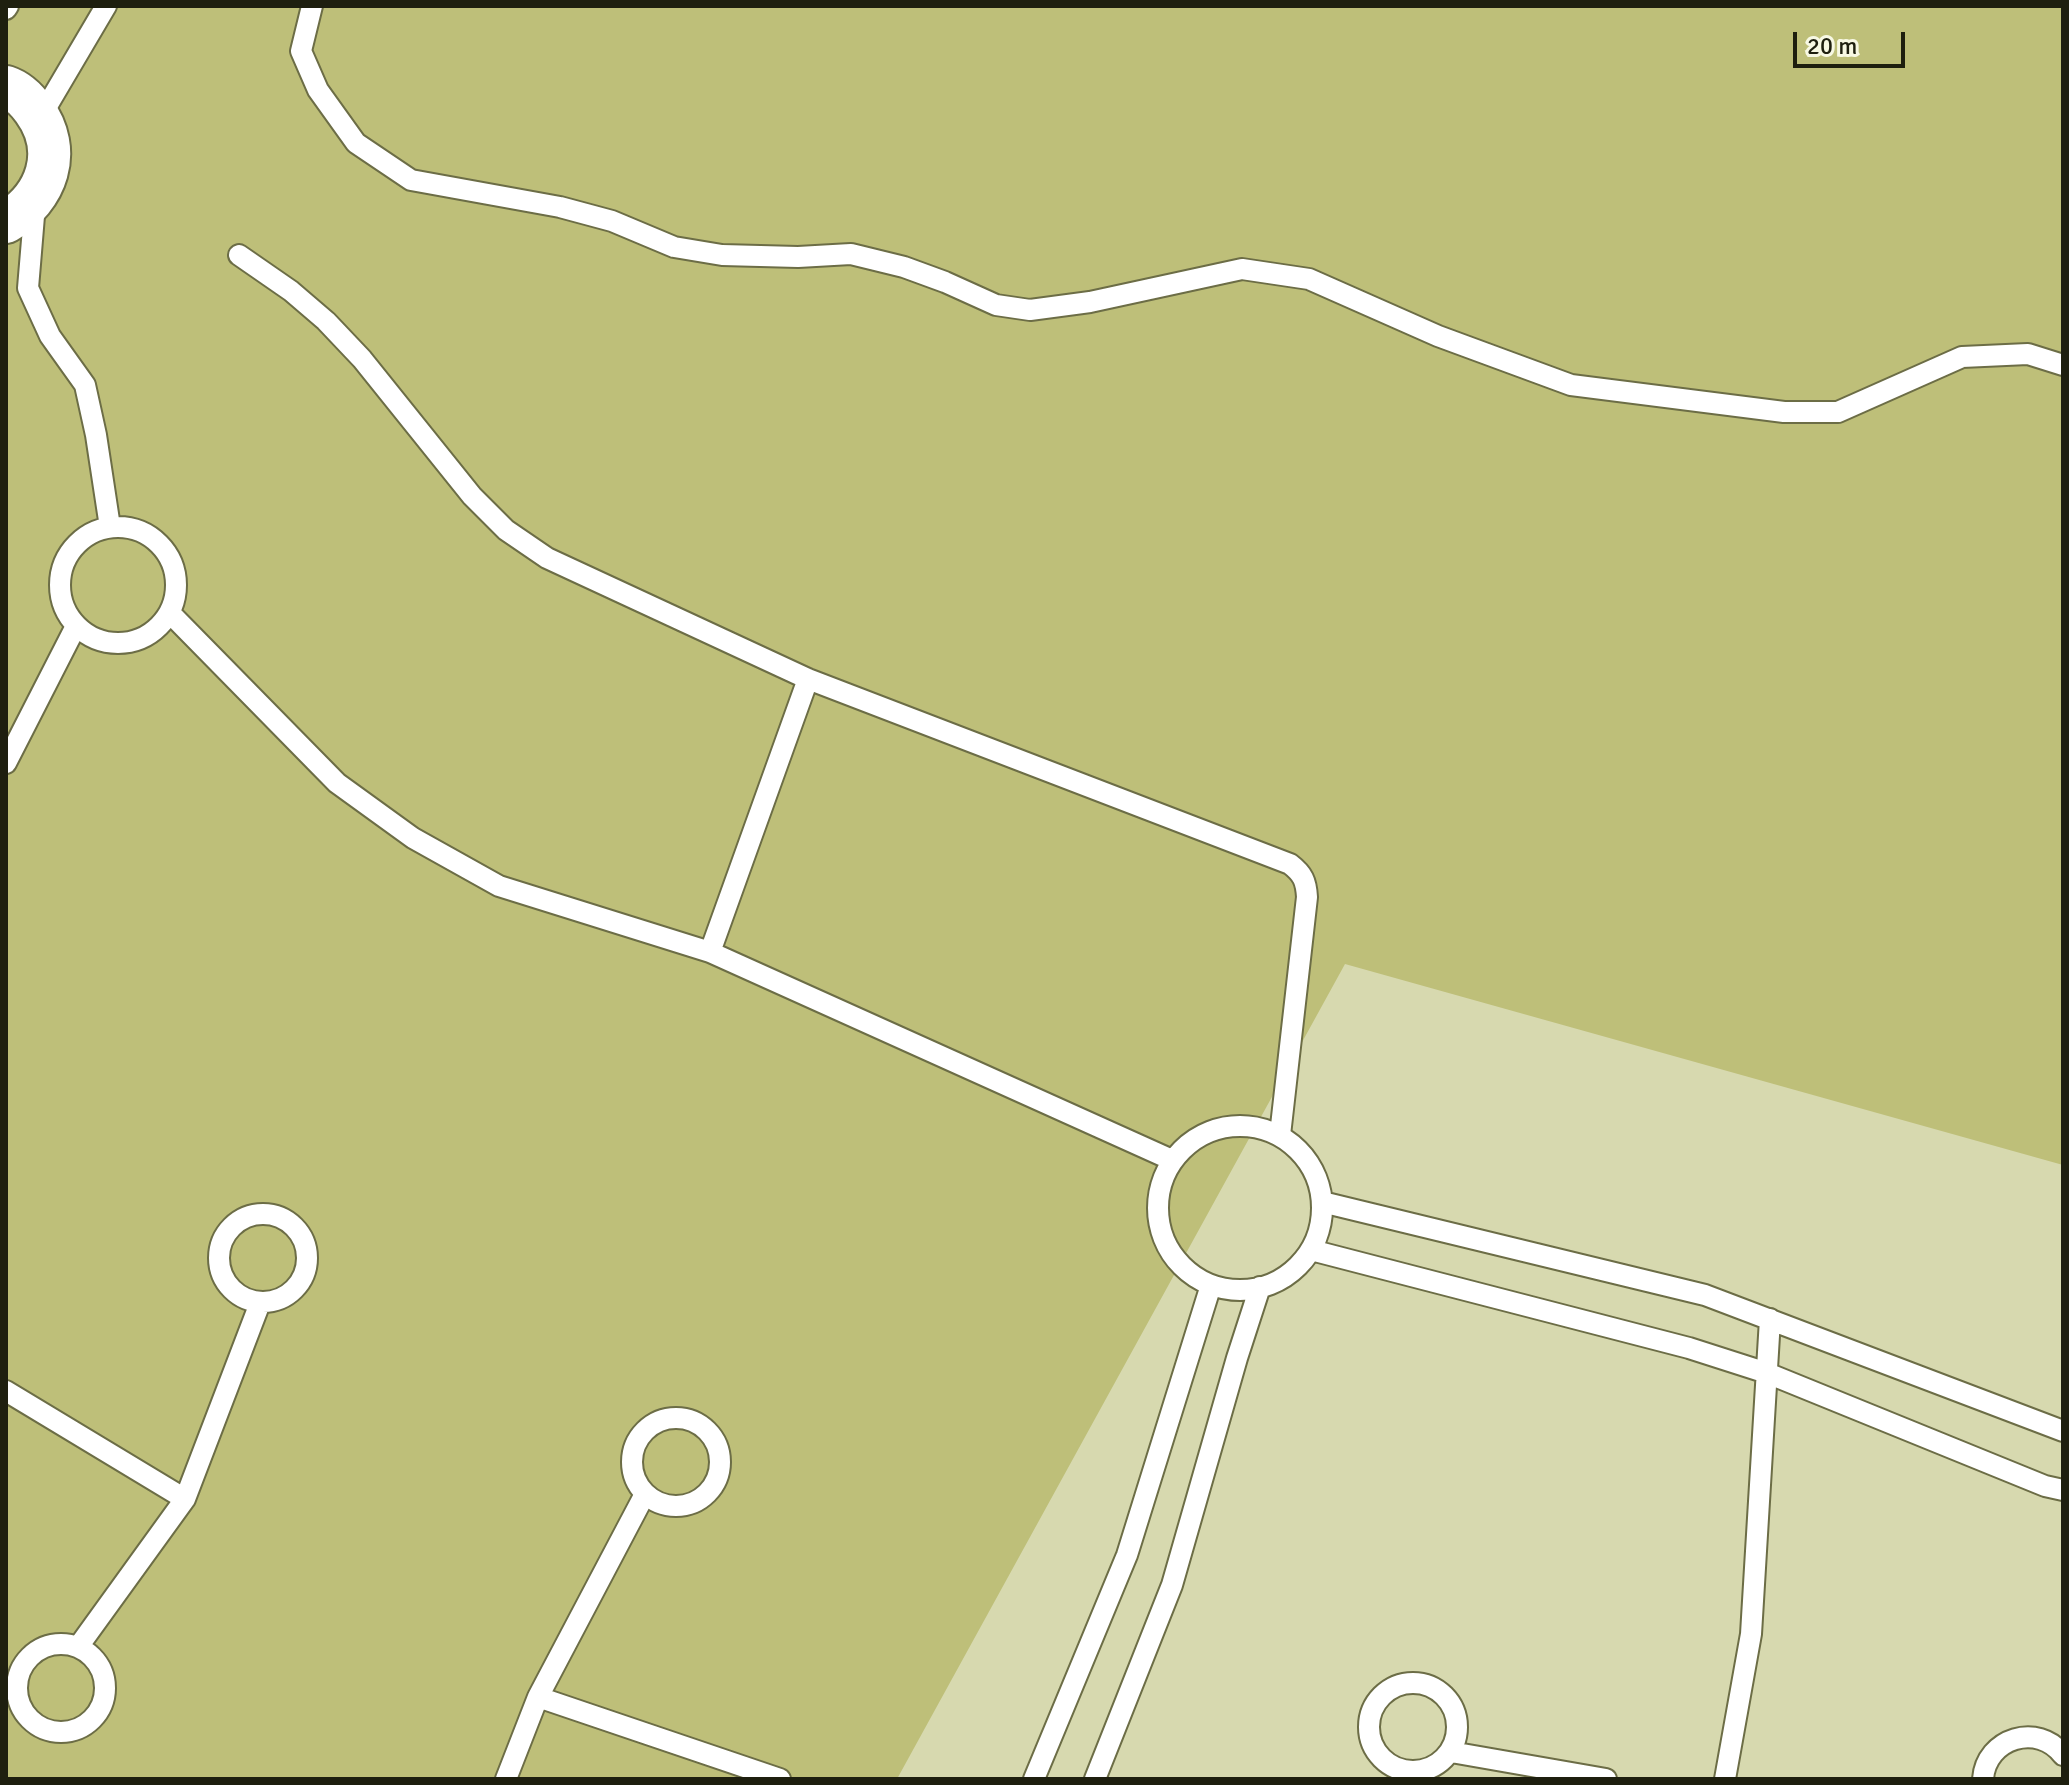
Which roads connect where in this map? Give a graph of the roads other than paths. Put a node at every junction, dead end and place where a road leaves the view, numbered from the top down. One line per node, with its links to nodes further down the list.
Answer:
1 (106, 6): 4 (lane)
2 (312, 6): 8 (lane)
3 (6, 87): 4 (street)
4 (40, 118): 5 (street)
5 (21, 209): 6 (street); 9 (lane)
6 (6, 243)
7 (239, 255): 12 (lane)
8 (2063, 365)
9 (110, 527): 10 (lane); 11 (lane)
10 (170, 613): 11 (lane); 14 (lane)
11 (76, 626): 13 (lane)
12 (808, 679): 14 (lane); 15 (lane)
13 (6, 763)
14 (710, 952): 16 (lane)
15 (1280, 1135): 16 (lane); 17 (lane)
16 (1172, 1160): 19 (lane)
17 (1322, 1202): 18 (lane); 22 (lane)
18 (1311, 1250): 20 (lane); 23 (lane)
19 (1211, 1285): 20 (lane); 35 (lane)
20 (1260, 1287): 36 (lane)
21 (260, 1303): 21 (lane); 28 (lane)
22 (1770, 1319): 23 (lane); 25 (lane)
23 (1767, 1373): 26 (lane); 38 (lane)
24 (6, 1391): 28 (lane)
25 (2063, 1431)
26 (2063, 1490)
27 (645, 1494): 27 (lane); 30 (lane)
28 (185, 1499): 29 (lane)
29 (78, 1647): 29 (lane)
30 (538, 1697): 33 (lane); 34 (lane)
31 (1451, 1752): 31 (lane); 37 (lane)
32 (2063, 1755): 39 (lane)
33 (506, 1779)
34 (780, 1779)
35 (1034, 1779)
36 (1095, 1779)
37 (1606, 1779)
38 (1725, 1779)
39 (1983, 1779)

